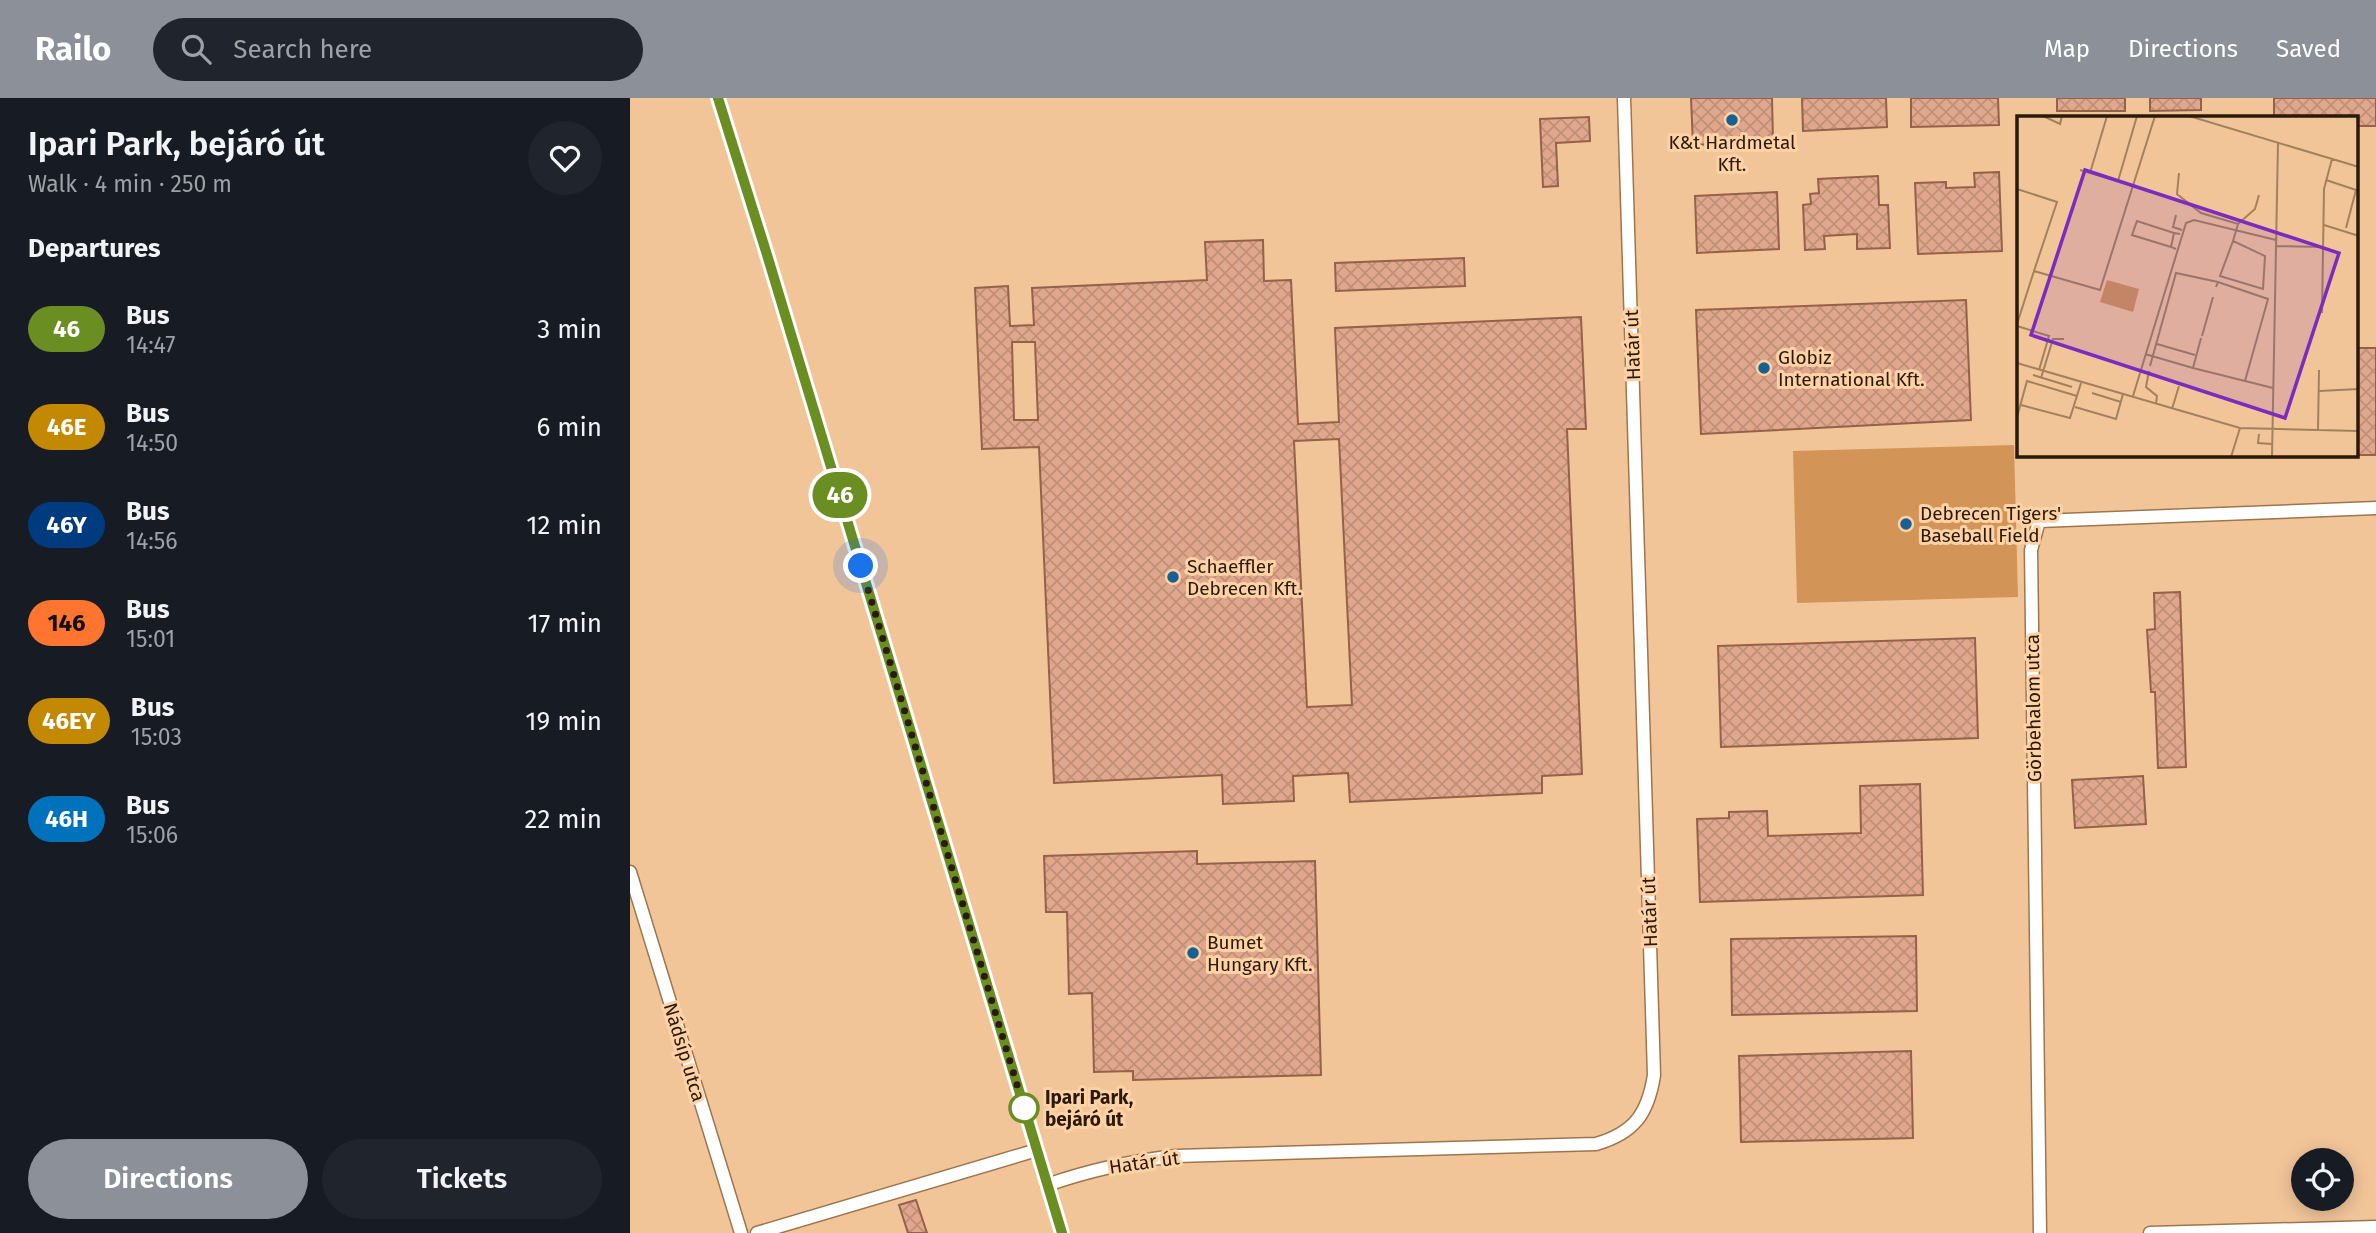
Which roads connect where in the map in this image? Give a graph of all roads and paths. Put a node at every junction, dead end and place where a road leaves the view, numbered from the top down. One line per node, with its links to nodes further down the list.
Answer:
1 (718, 98): 5 (street)
2 (1624, 98): 6 (street, Határ út)
3 (2376, 508): 12 (street, Görbehalom utca)
4 (630, 872): 9 (street, Nádsíp utca)
5 (1037, 1150): 6 (street); 10 (street)
6 (1047, 1185): 11 (street)
7 (2376, 1227): 8 (street)
8 (2338, 1231): 13 (street)
9 (741, 1233)
10 (757, 1233)
11 (1062, 1233)
12 (2040, 1233)
13 (2151, 1233)

